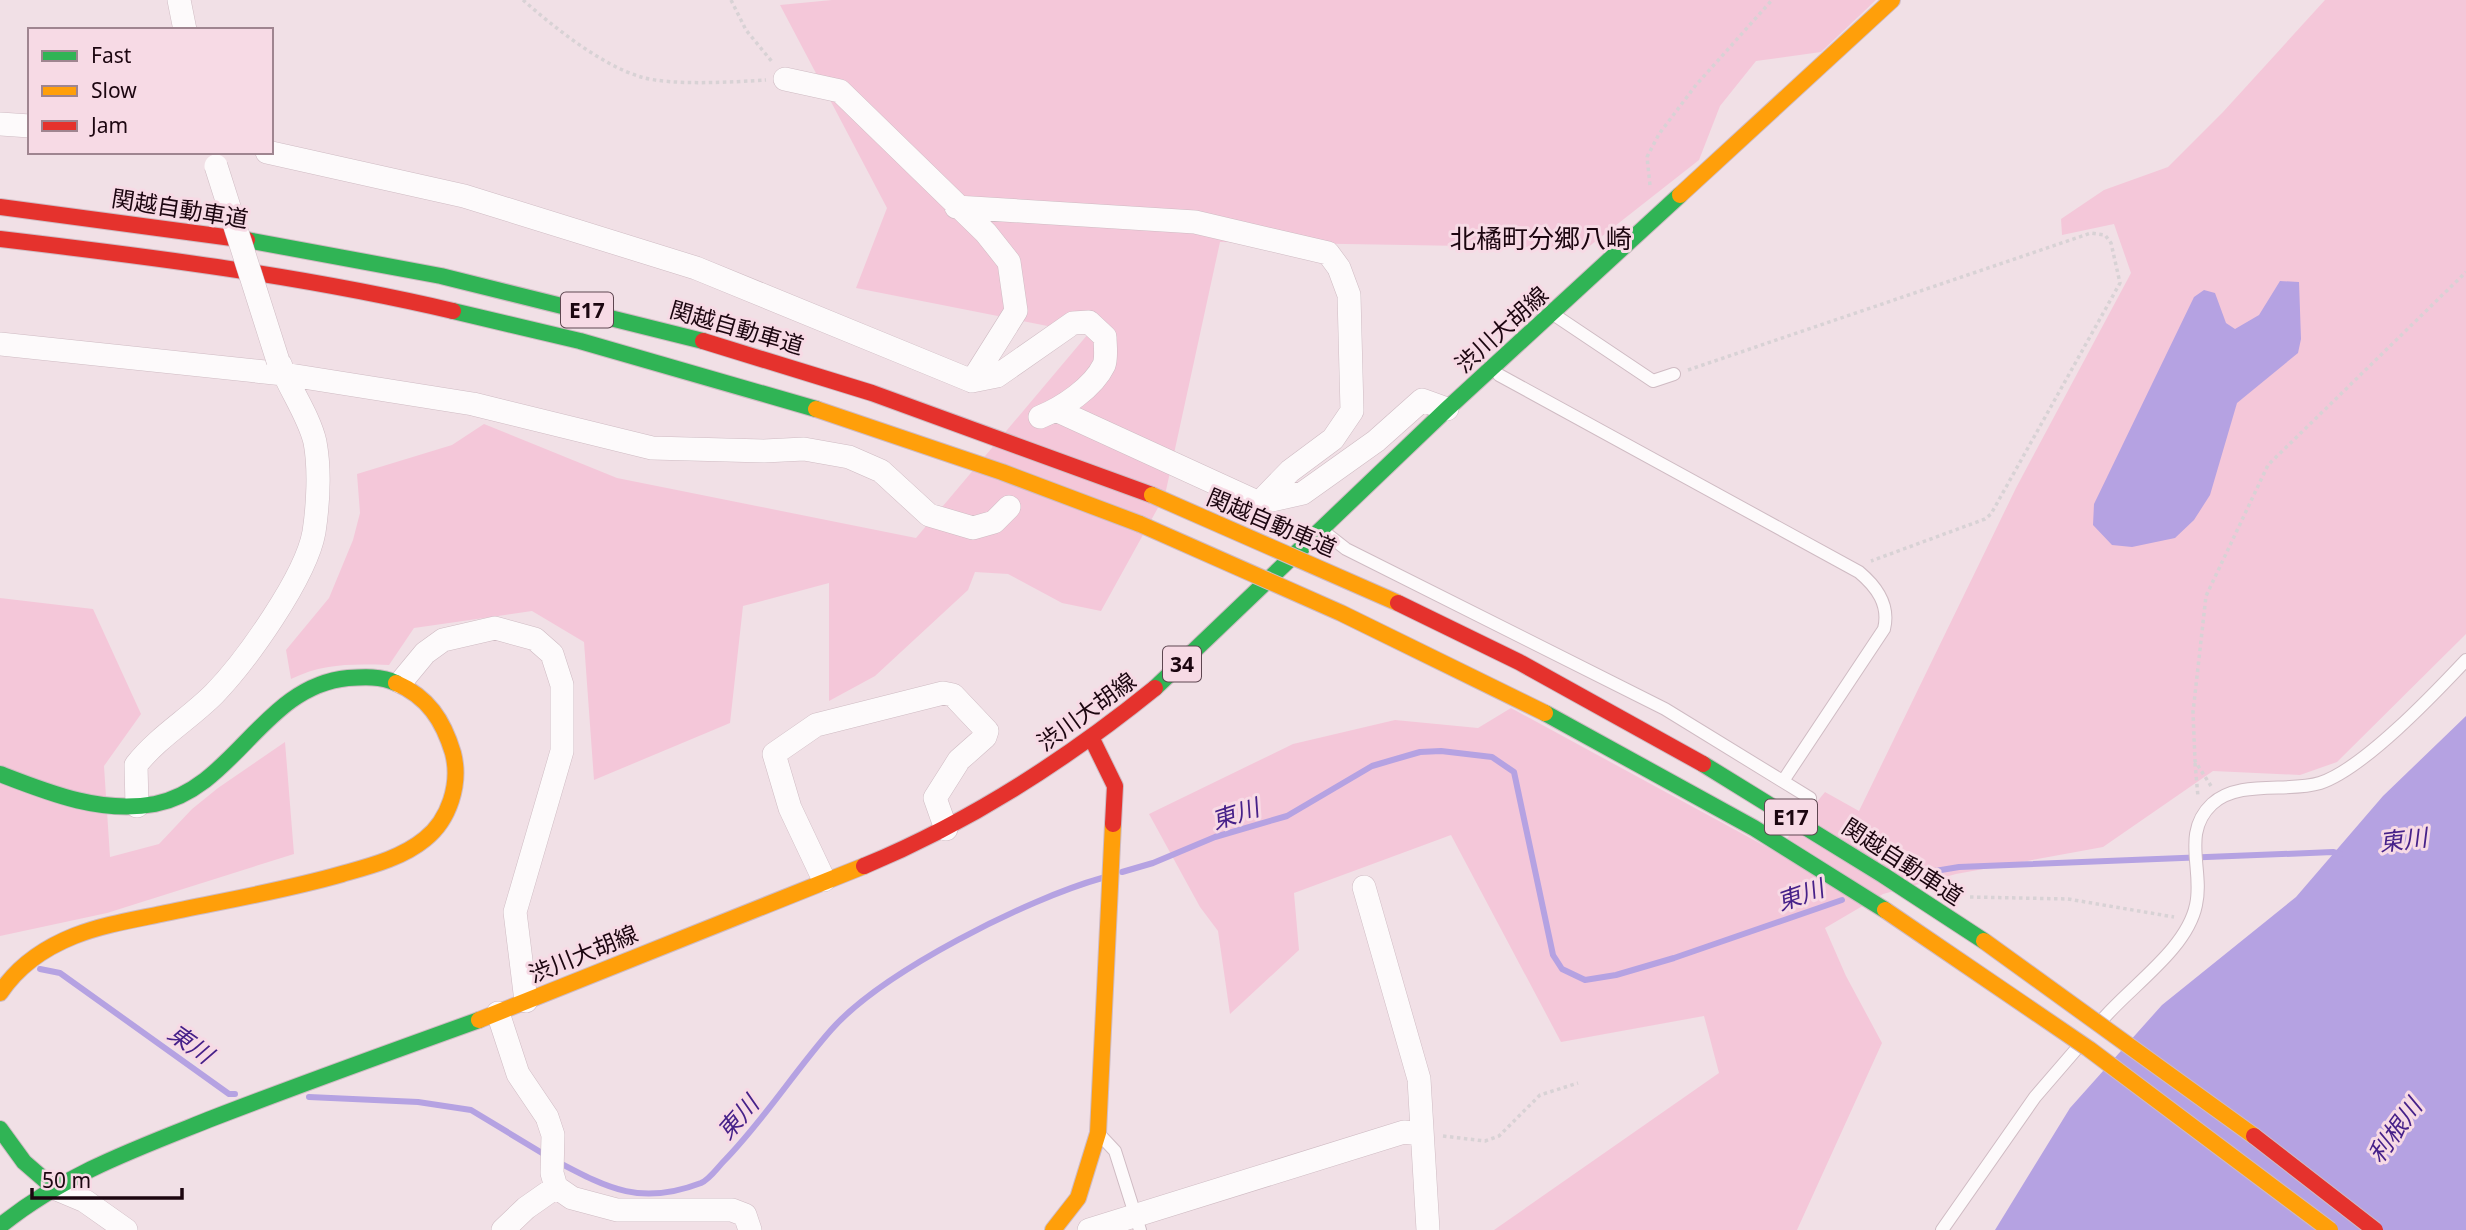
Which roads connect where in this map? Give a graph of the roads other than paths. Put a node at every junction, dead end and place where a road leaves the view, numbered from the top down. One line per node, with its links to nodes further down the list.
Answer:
1 (179, 0): 3 (street)
2 (1892, 0): 12 (main road, 渋川大胡線 / 34)
3 (185, 28)
4 (785, 79): 9 (street)
5 (0, 124): 6 (street)
6 (28, 126)
7 (273, 153): 17 (street)
8 (214, 159): 14 (street, bridge)
9 (956, 207): 17 (street); 19 (street)
10 (0, 208): 50 (main road, 関越自動車道 / E17, bridge)
11 (0, 239): 49 (main road, E17, bridge)
12 (1552, 313): 15 (lane); 18 (main road, 渋川大胡線 / 34)
13 (0, 344): 14 (street)
14 (281, 368): 20 (street); 28 (street)
15 (1674, 374)
16 (1499, 375): 26 (lane)
17 (972, 381): 19 (street)
18 (1447, 410): 19 (street); 21 (main road, 渋川大胡線 / 34)
19 (1259, 503)
20 (1009, 508)
21 (1322, 530): 24 (main road, 渋川大胡線 / 34); 26 (lane)
22 (2466, 660): 48 (lane)
23 (401, 682): 28 (main road); 32 (main road); 33 (street)
24 (1092, 739): 29 (main road, 渋川大胡線 / 34); 36 (main road)
25 (0, 774): 28 (main road)
26 (1783, 781): 27 (lane)
27 (1810, 798)
28 (136, 806)
29 (946, 829): 30 (main road, 渋川大胡線 / 34); 30 (street)
30 (824, 880): 33 (main road, 渋川大胡線 / 34)
31 (1364, 887): 37 (street)
32 (2, 991)
33 (526, 1001): 34 (main road, 渋川大胡線 / 34)
34 (498, 1013): 38 (street); 39 (main road, 渋川大胡線 / 34)
35 (0, 1129): 39 (main road)
36 (1098, 1133): 40 (lane); 42 (main road)
37 (1420, 1134): 40 (street); 47 (street)
38 (554, 1180): 44 (street); 45 (street)
39 (54, 1188): 41 (main road, 34); 43 (street)
40 (1139, 1223): 46 (street)
41 (0, 1226)
42 (1057, 1229)
43 (126, 1230)
44 (503, 1230)
45 (750, 1230)
46 (1089, 1230)
47 (1429, 1230)
48 (1942, 1230)
49 (2330, 1230)
50 (2375, 1230)

